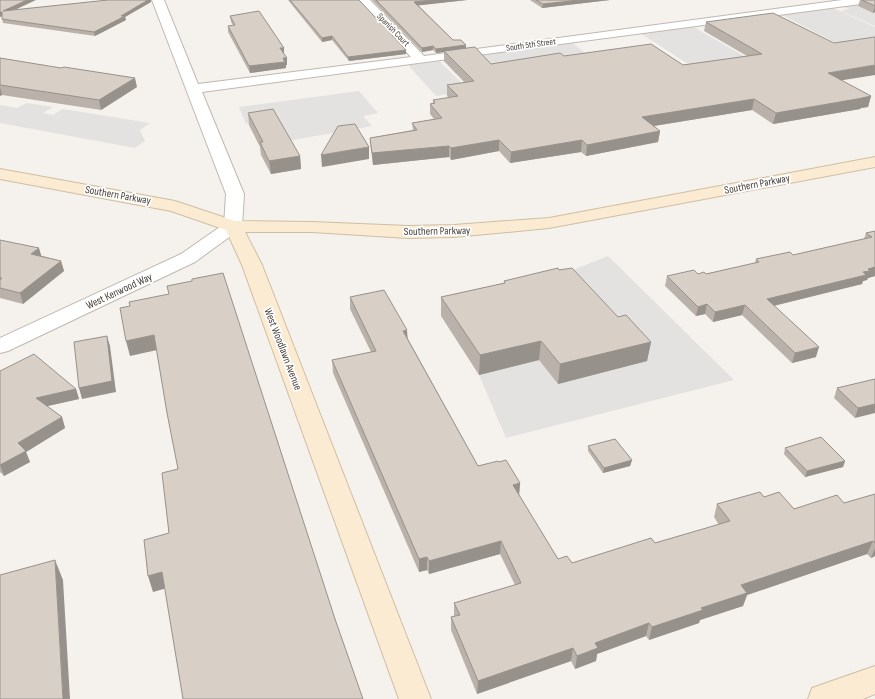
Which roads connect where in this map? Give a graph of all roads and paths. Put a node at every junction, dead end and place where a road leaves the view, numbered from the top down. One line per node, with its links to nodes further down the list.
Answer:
1 (158, 0): 5 (street, West Woodlawn Avenue)
2 (364, 0): 4 (street, Spanish Court)
3 (868, 0): 4 (street, South 5th Street)
4 (422, 60): 5 (street, South 5th Street)
5 (193, 89): 8 (street, West Woodlawn Avenue)
6 (875, 162): 8 (main road, Southern Parkway)
7 (0, 174): 8 (main road, Southern Parkway)
8 (233, 226): 9 (street, West Kenwood Way); 11 (main road, West Woodlawn Avenue)
9 (0, 346)
10 (875, 680): 12 (main road)
11 (415, 699)
12 (824, 699)

